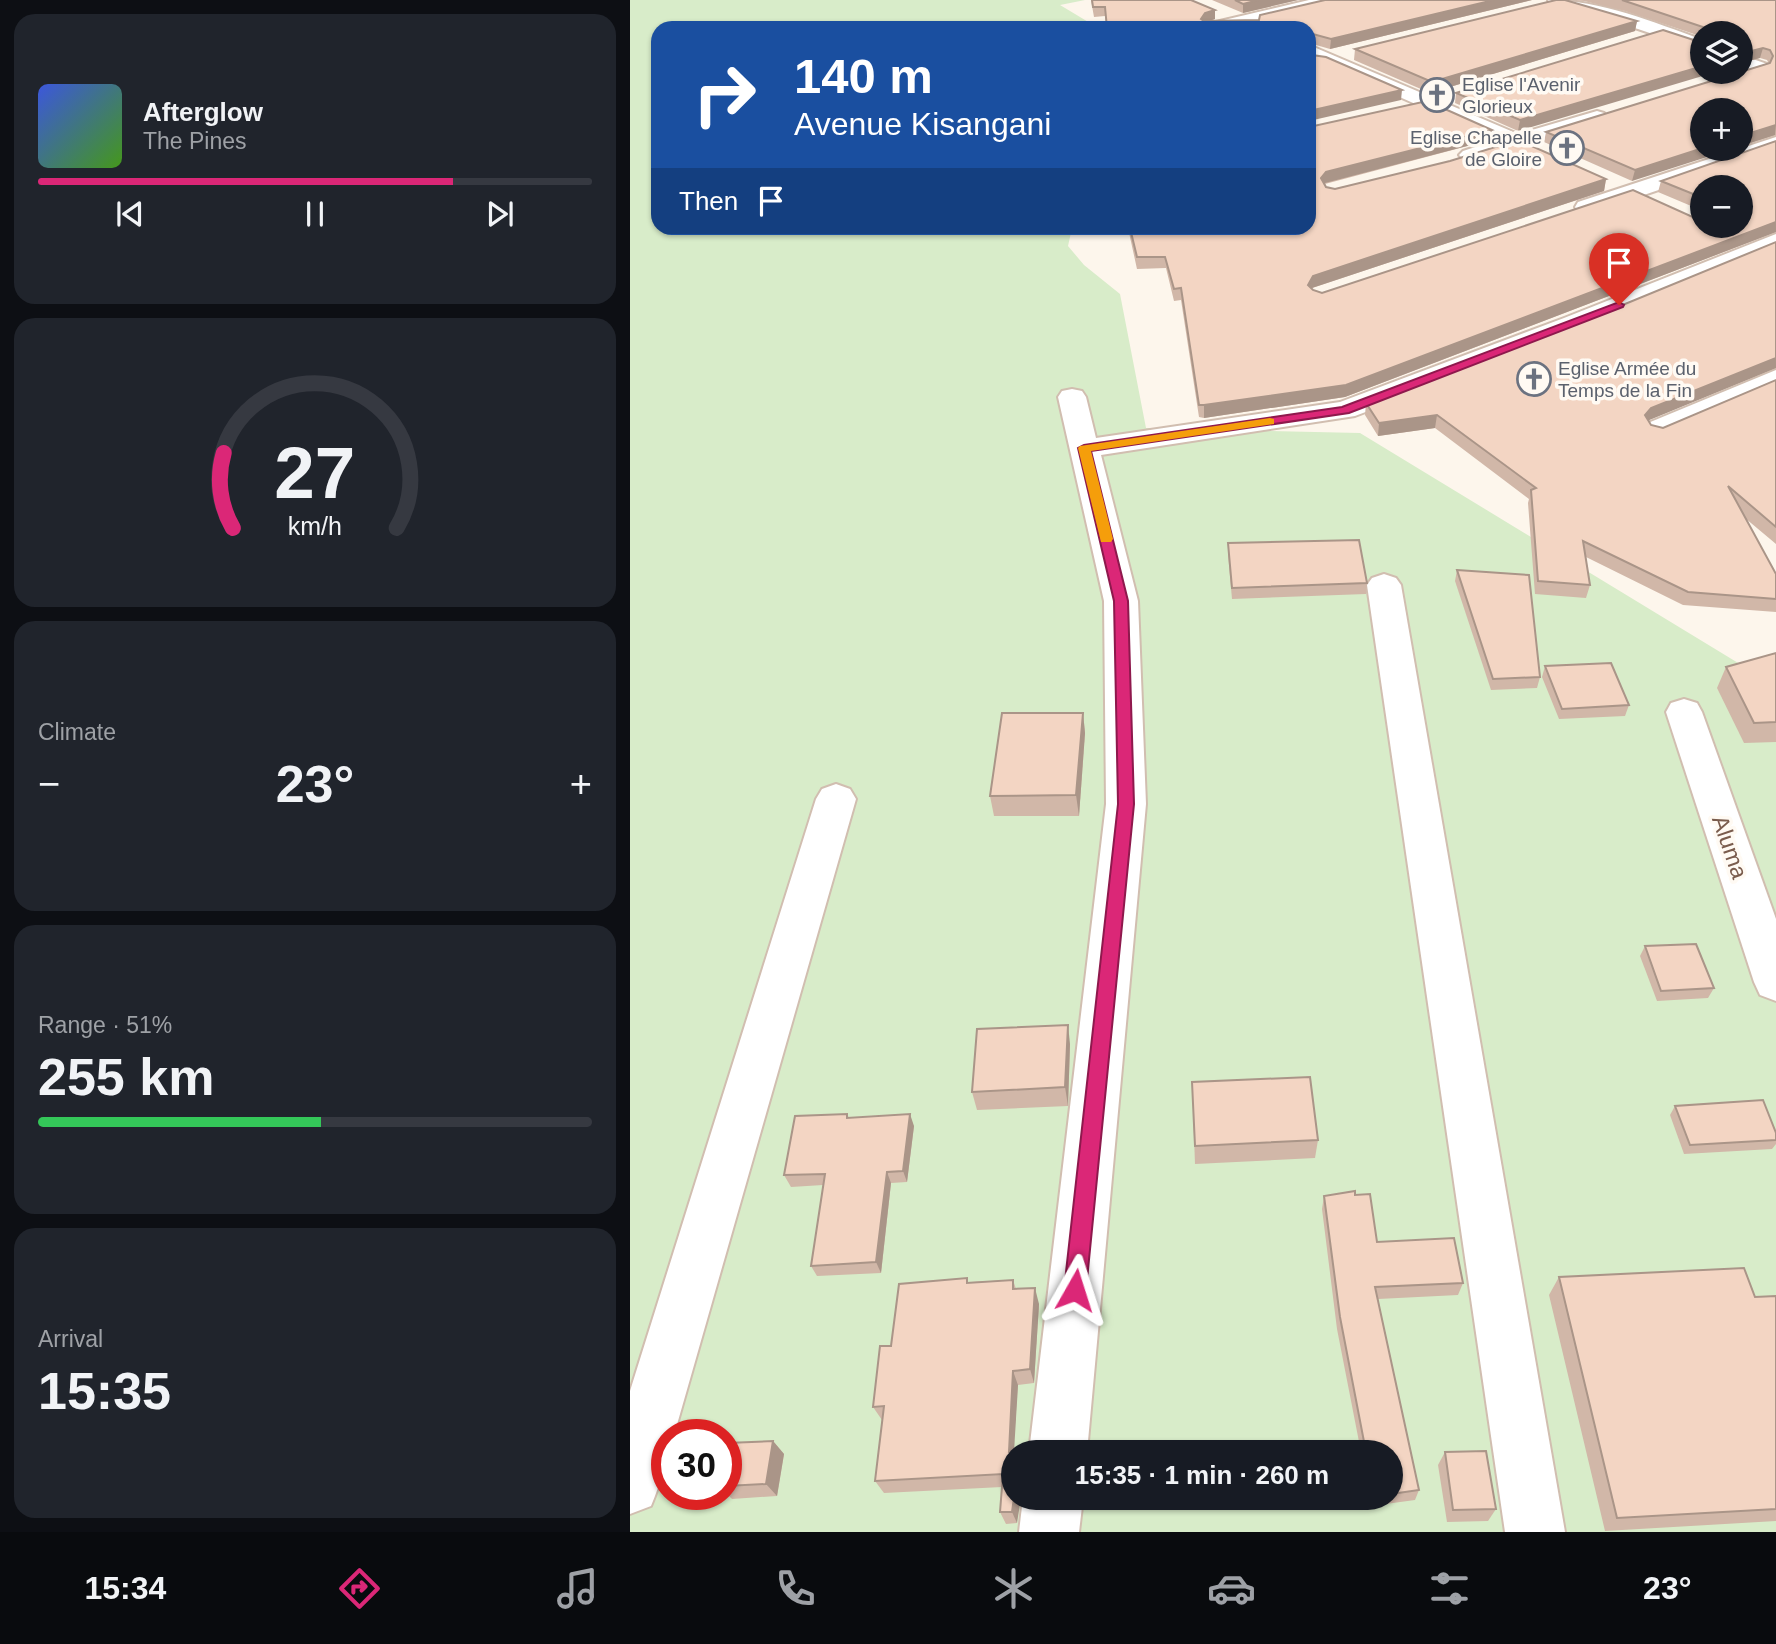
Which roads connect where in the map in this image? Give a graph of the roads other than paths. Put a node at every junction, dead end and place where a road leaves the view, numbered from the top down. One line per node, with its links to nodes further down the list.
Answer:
1 (1330, 0): 6 (street)
2 (1613, 0): 7 (street)
3 (1553, 2): 7 (street)
4 (1211, 8): 5 (street)
5 (1241, 21)
6 (1263, 21)
7 (1647, 32): 8 (street)
8 (1690, 43)
9 (1316, 53): 11 (street)
10 (1352, 53): 11 (street)
11 (1329, 58): 12 (street); 14 (street)
12 (1316, 61)
13 (1455, 93): 14 (street)
14 (1428, 101): 16 (street); 17 (street)
15 (1621, 109): 17 (street)
16 (1391, 110)
17 (1516, 141): 19 (street); 20 (street)
18 (1776, 143): 22 (street)
19 (1551, 156)
20 (1453, 161)
21 (1598, 176): 22 (street)
22 (1633, 192): 23 (street); 24 (street)
23 (1656, 202)
24 (1568, 213)
25 (1761, 245): 29 (street)
26 (1776, 378): 28 (street)
27 (1072, 397): 29 (street)
28 (1658, 429)
29 (1084, 448): 34 (street)
30 (1384, 585): 38 (street)
31 (1684, 712): 33 (street, Aluma)
32 (836, 799): 35 (street)
33 (1776, 982)
34 (1059, 1440)
35 (630, 1485)
36 (1052, 1510): 37 (street)
37 (1049, 1532)
38 (1535, 1532)

